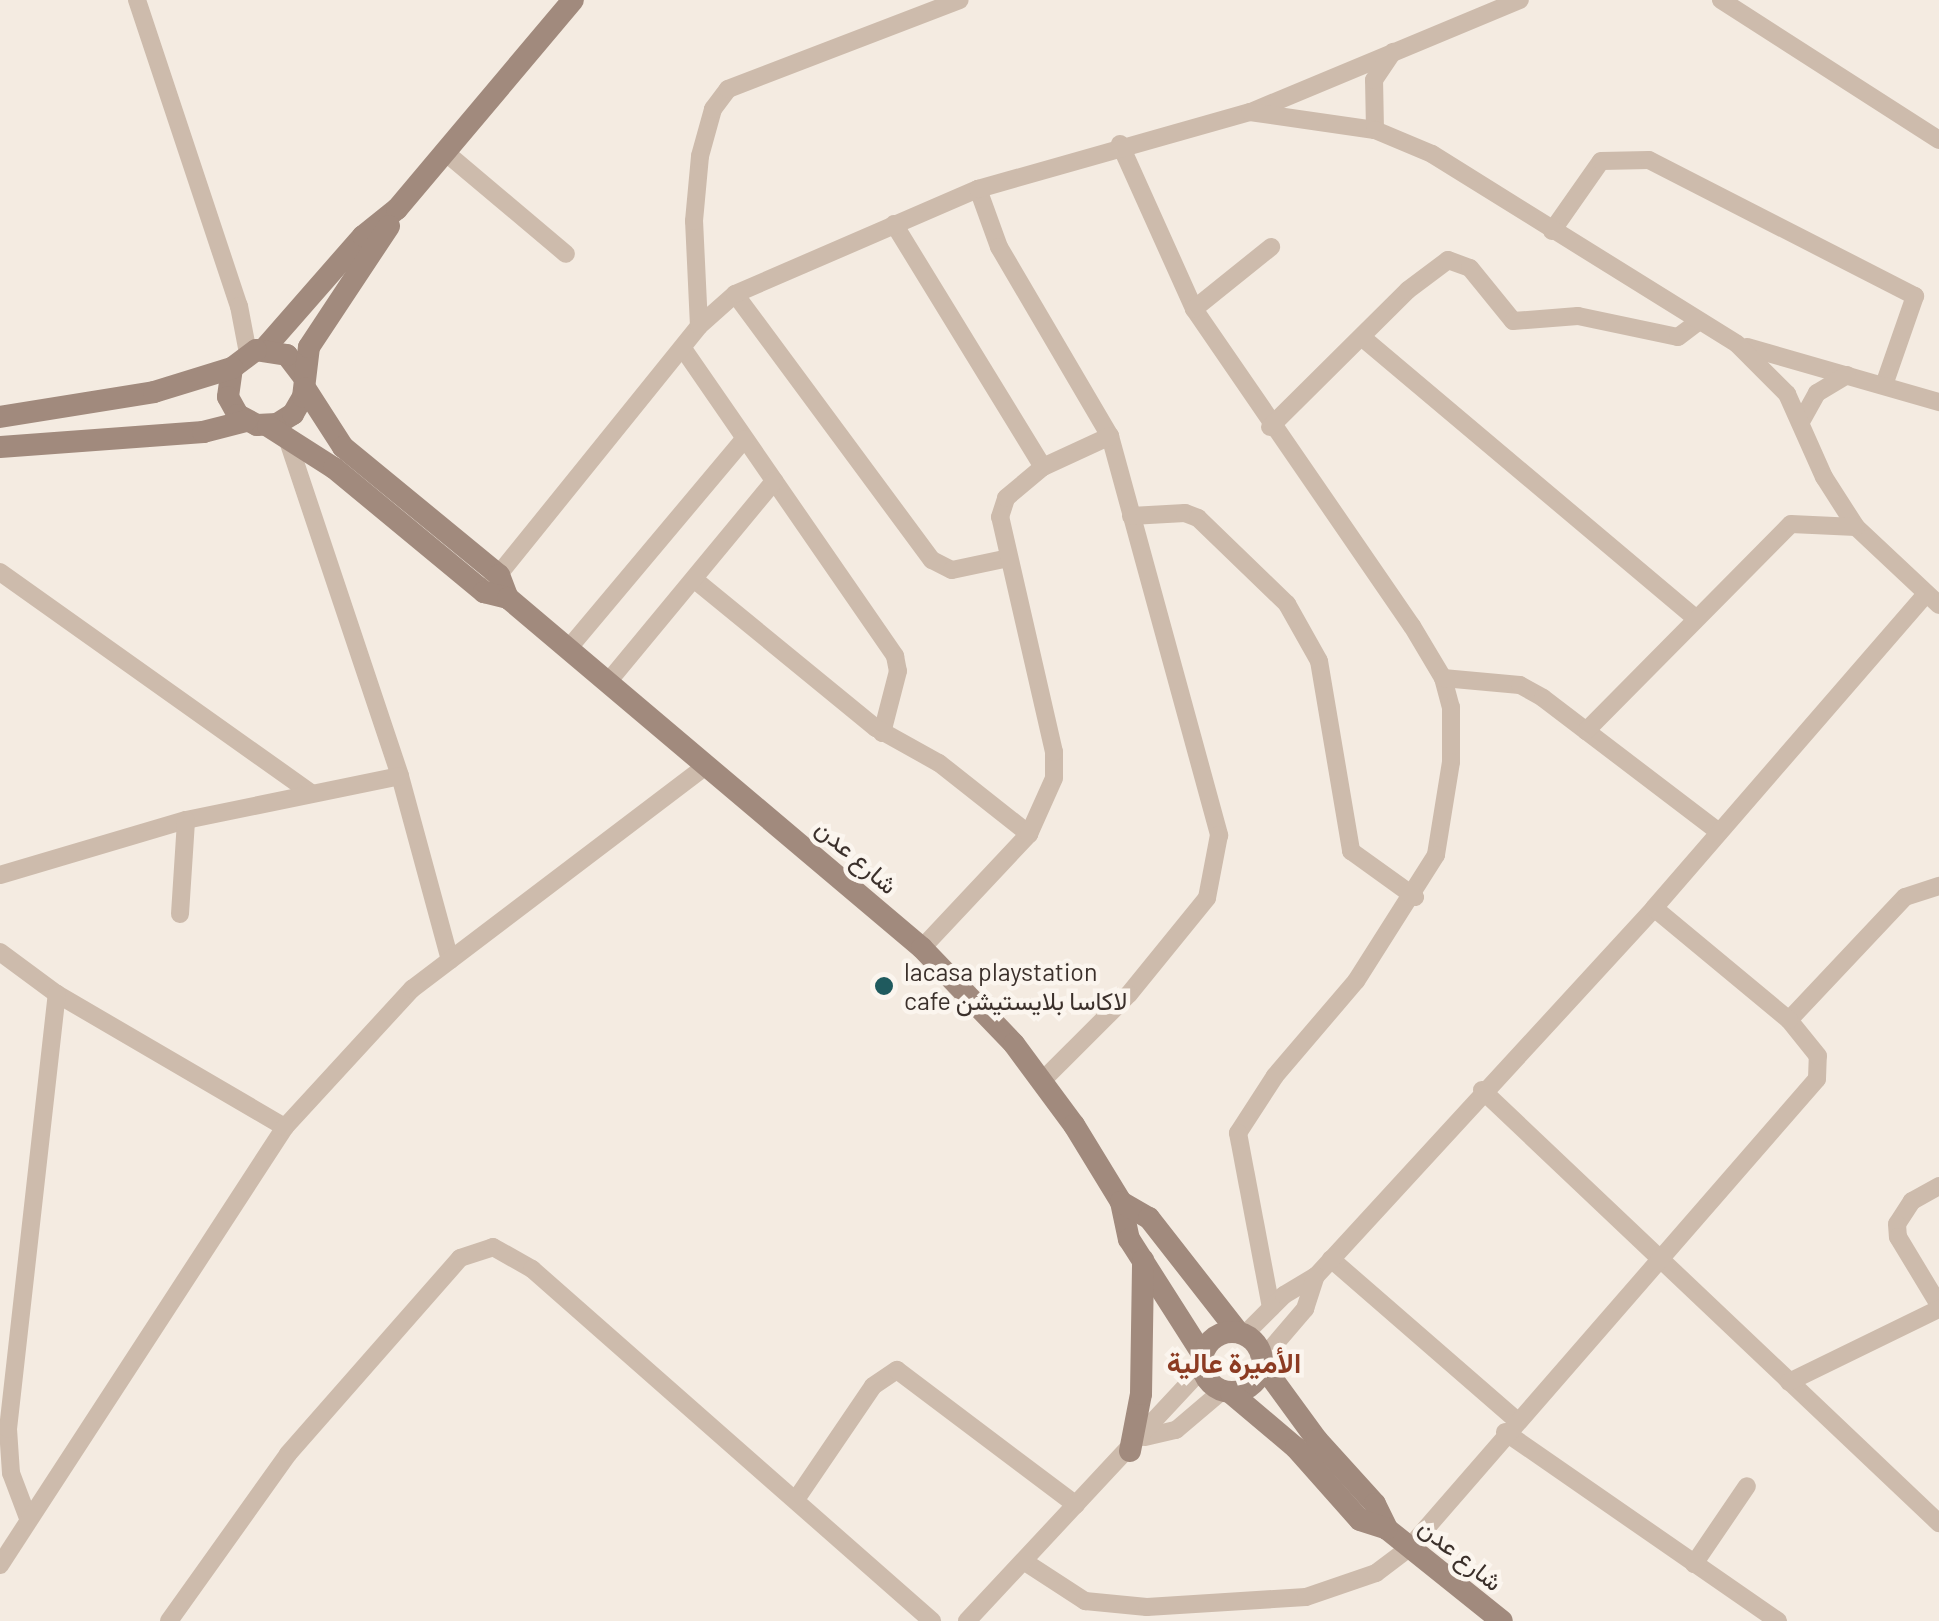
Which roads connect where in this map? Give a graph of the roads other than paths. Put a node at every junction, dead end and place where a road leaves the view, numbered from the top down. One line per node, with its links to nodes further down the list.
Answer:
1 (138, 0): 25 (street)
2 (573, 0): 11 (street)
3 (960, 0): 21 (street)
4 (1520, 0): 6 (street)
5 (1721, 0): 9 (street)
6 (1393, 52): 7 (street); 8 (street)
7 (1250, 112): 8 (street); 10 (street)
8 (1375, 130): 15 (street)
9 (1939, 140)
10 (1120, 144): 12 (street); 19 (street)
11 (445, 152): 13 (street); 17 (street)
12 (978, 189): 14 (street); 34 (street)
13 (397, 209): 25 (street); 27 (street)
14 (894, 224): 18 (street); 37 (street)
15 (1552, 231): 20 (street); 28 (street)
16 (1271, 247): 19 (street)
17 (566, 254)
18 (735, 294): 21 (street); 41 (street)
19 (1194, 309): 33 (street)
20 (1698, 322): 22 (street); 23 (street)
21 (700, 326): 24 (street)
22 (1364, 338): 33 (street); 46 (street)
23 (1736, 344): 26 (street); 31 (street)
24 (684, 350): 35 (street); 44 (street)
25 (248, 356): 27 (street); 30 (street); 32 (street)
26 (1847, 374): 28 (street); 31 (street)
27 (303, 381): 32 (street); 44 (street, شارع عدن)
28 (1884, 384): 29 (street)
29 (1939, 402)
30 (0, 417)
31 (1802, 420): 40 (street)
32 (267, 428): 36 (street); 44 (street, شارع عدن); 53 (street)
33 (1270, 428): 48 (street)
34 (1110, 436): 37 (street); 39 (street)
35 (744, 439): 38 (street); 47 (street)
36 (0, 446)
37 (1043, 468): 41 (street)
38 (774, 481): 43 (street); 51 (street)
39 (1130, 516): 60 (street); 68 (street)
40 (1856, 527): 45 (street); 46 (street)
41 (1008, 558): 57 (street)
42 (0, 572): 54 (street)
43 (695, 580): 49 (street); 51 (street)
44 (492, 583): 47 (street, شارع عدن)
45 (1933, 600): 56 (street)
46 (1694, 618): 50 (street)
47 (568, 649): 49 (street, شارع عدن)
48 (1443, 678): 50 (street); 60 (street)
49 (608, 682): 52 (street, شارع عدن)
50 (1586, 731): 56 (street)
51 (882, 733): 57 (street)
52 (707, 764): 63 (street, شارع عدن); 65 (street)
53 (400, 776): 54 (street); 65 (street)
54 (311, 793): 55 (street)
55 (186, 820): 58 (street); 62 (street)
56 (1719, 832): 61 (street)
57 (1029, 834): 63 (street)
58 (0, 875)
59 (1939, 886): 67 (street)
60 (1415, 898): 78 (street)
61 (1654, 908): 67 (street); 69 (street)
62 (180, 914)
63 (922, 948): 68 (street, شارع عدن)
64 (0, 952): 66 (street)
65 (450, 960): 70 (street)
66 (57, 994): 70 (street); 89 (street)
67 (1789, 1020): 74 (street)
68 (1042, 1081): 72 (street, شارع عدن)
69 (1482, 1090): 73 (street); 74 (street)
70 (285, 1127): 89 (street)
71 (1939, 1186): 77 (street)
72 (1121, 1202): 75 (street, شارع عدن); 79 (street, شارع عدن)
73 (1331, 1259): 76 (street); 84 (street)
74 (1657, 1259): 82 (street); 84 (street)
75 (1143, 1260): 80 (street, شارع عدن); 85 (street)
76 (1316, 1276): 78 (street); 81 (street)
77 (1939, 1307): 82 (street)
78 (1271, 1308): 79 (street)
79 (1241, 1333): 80 (street); 81 (street)
80 (1203, 1361): 83 (street); 85 (street)
81 (1263, 1362): 83 (street); 91 (street, شارع عدن)
82 (1789, 1382): 90 (street)
83 (1227, 1392): 85 (street); 91 (street, شارع عدن)
84 (1510, 1426): 92 (street); 95 (street)
85 (1138, 1444): 88 (street)
86 (1747, 1486): 95 (street)
87 (797, 1498): 88 (street); 96 (street); 97 (street)
88 (1076, 1505): 93 (street)
89 (28, 1518): 94 (street)
90 (1939, 1523)
91 (1387, 1529): 92 (street, شارع عدن)
92 (1408, 1549): 93 (street); 99 (street, شارع عدن)
93 (1025, 1562): 98 (street)
94 (0, 1564)
95 (1694, 1564): 100 (street)
96 (169, 1621)
97 (932, 1621)
98 (968, 1621)
99 (1502, 1621)
100 (1778, 1621)

